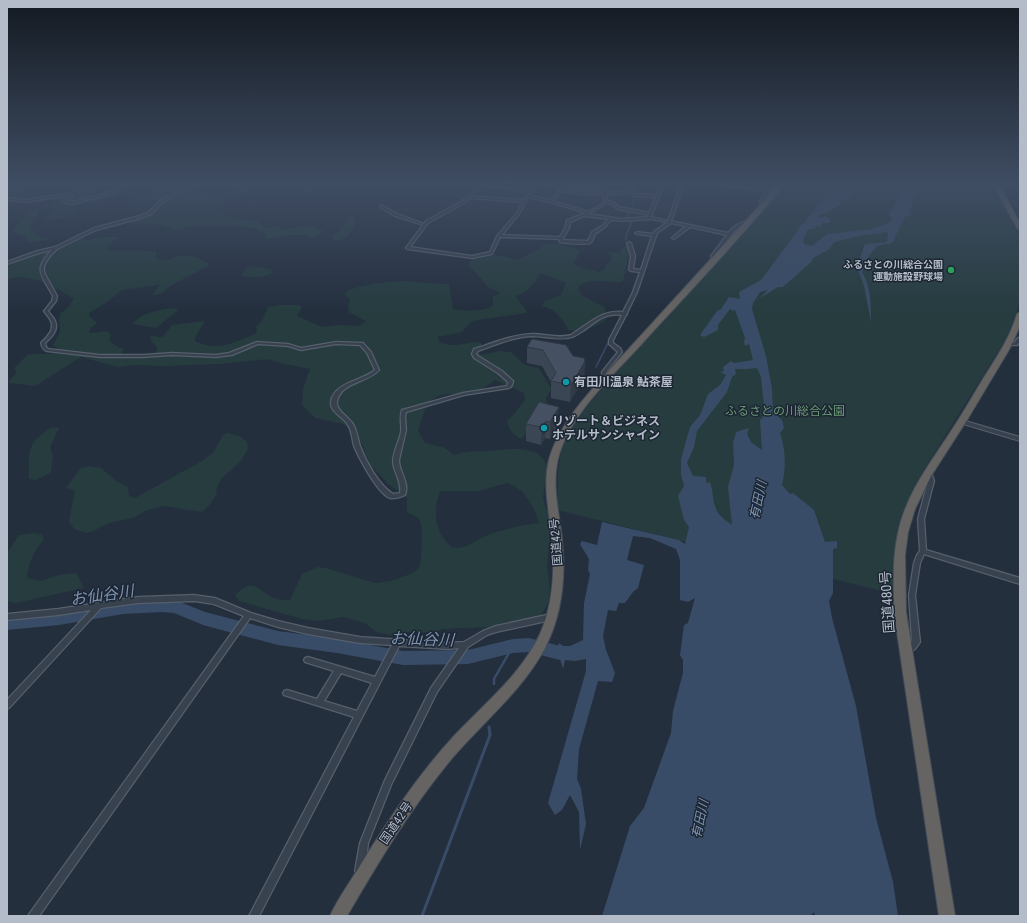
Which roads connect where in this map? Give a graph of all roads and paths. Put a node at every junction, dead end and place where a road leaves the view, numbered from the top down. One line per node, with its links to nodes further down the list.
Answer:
1 (110, 225): 18 (street)
2 (425, 225): 14 (street)
3 (508, 225): 14 (street)
4 (567, 225): 15 (street)
5 (605, 225): 15 (street)
6 (667, 225): 13 (street)
7 (684, 225): 10 (street)
8 (740, 225): 12 (street)
9 (745, 225): 19 (highway, 国道42号)
10 (689, 226): 12 (street); 16 (street)
11 (637, 233): 13 (street)
12 (728, 234): 19 (street)
13 (654, 235): 21 (street)
14 (500, 236): 15 (street)
15 (561, 238)
16 (674, 238)
17 (629, 243): 21 (street)
18 (56, 248): 20 (street); 22 (street)
19 (714, 260): 26 (highway, 国道42号)
20 (7, 263)
21 (642, 271): 22 (street)
22 (625, 314): 26 (street)
23 (1020, 314): 25 (highway, 国道480号)
24 (1020, 339): 25 (street)
25 (1008, 344): 27 (highway, 国道480号)
26 (607, 378): 35 (highway, 国道42号)
27 (962, 422): 28 (street); 29 (highway, 国道480号)
28 (1020, 440)
29 (928, 472): 30 (street); 38 (highway, 国道480号)
30 (923, 551): 31 (street); 38 (street)
31 (1020, 581)
32 (99, 606): 33 (street); 34 (street); 44 (street)
33 (249, 615): 36 (street); 47 (street)
34 (7, 617)
35 (551, 617): 37 (street); 46 (highway, 国道42号)
36 (396, 643): 37 (street); 41 (street)
37 (465, 645): 46 (street)
38 (906, 651): 50 (highway, 国道480号)
39 (308, 660): 40 (street)
40 (339, 669): 41 (street); 43 (street)
41 (377, 681): 45 (street)
42 (287, 693): 43 (street)
43 (319, 703): 45 (street)
44 (7, 705)
45 (359, 715): 48 (street)
46 (358, 881): 49 (highway, 国道42号)
47 (33, 916)
48 (254, 916)
49 (338, 916)
50 (947, 916)

